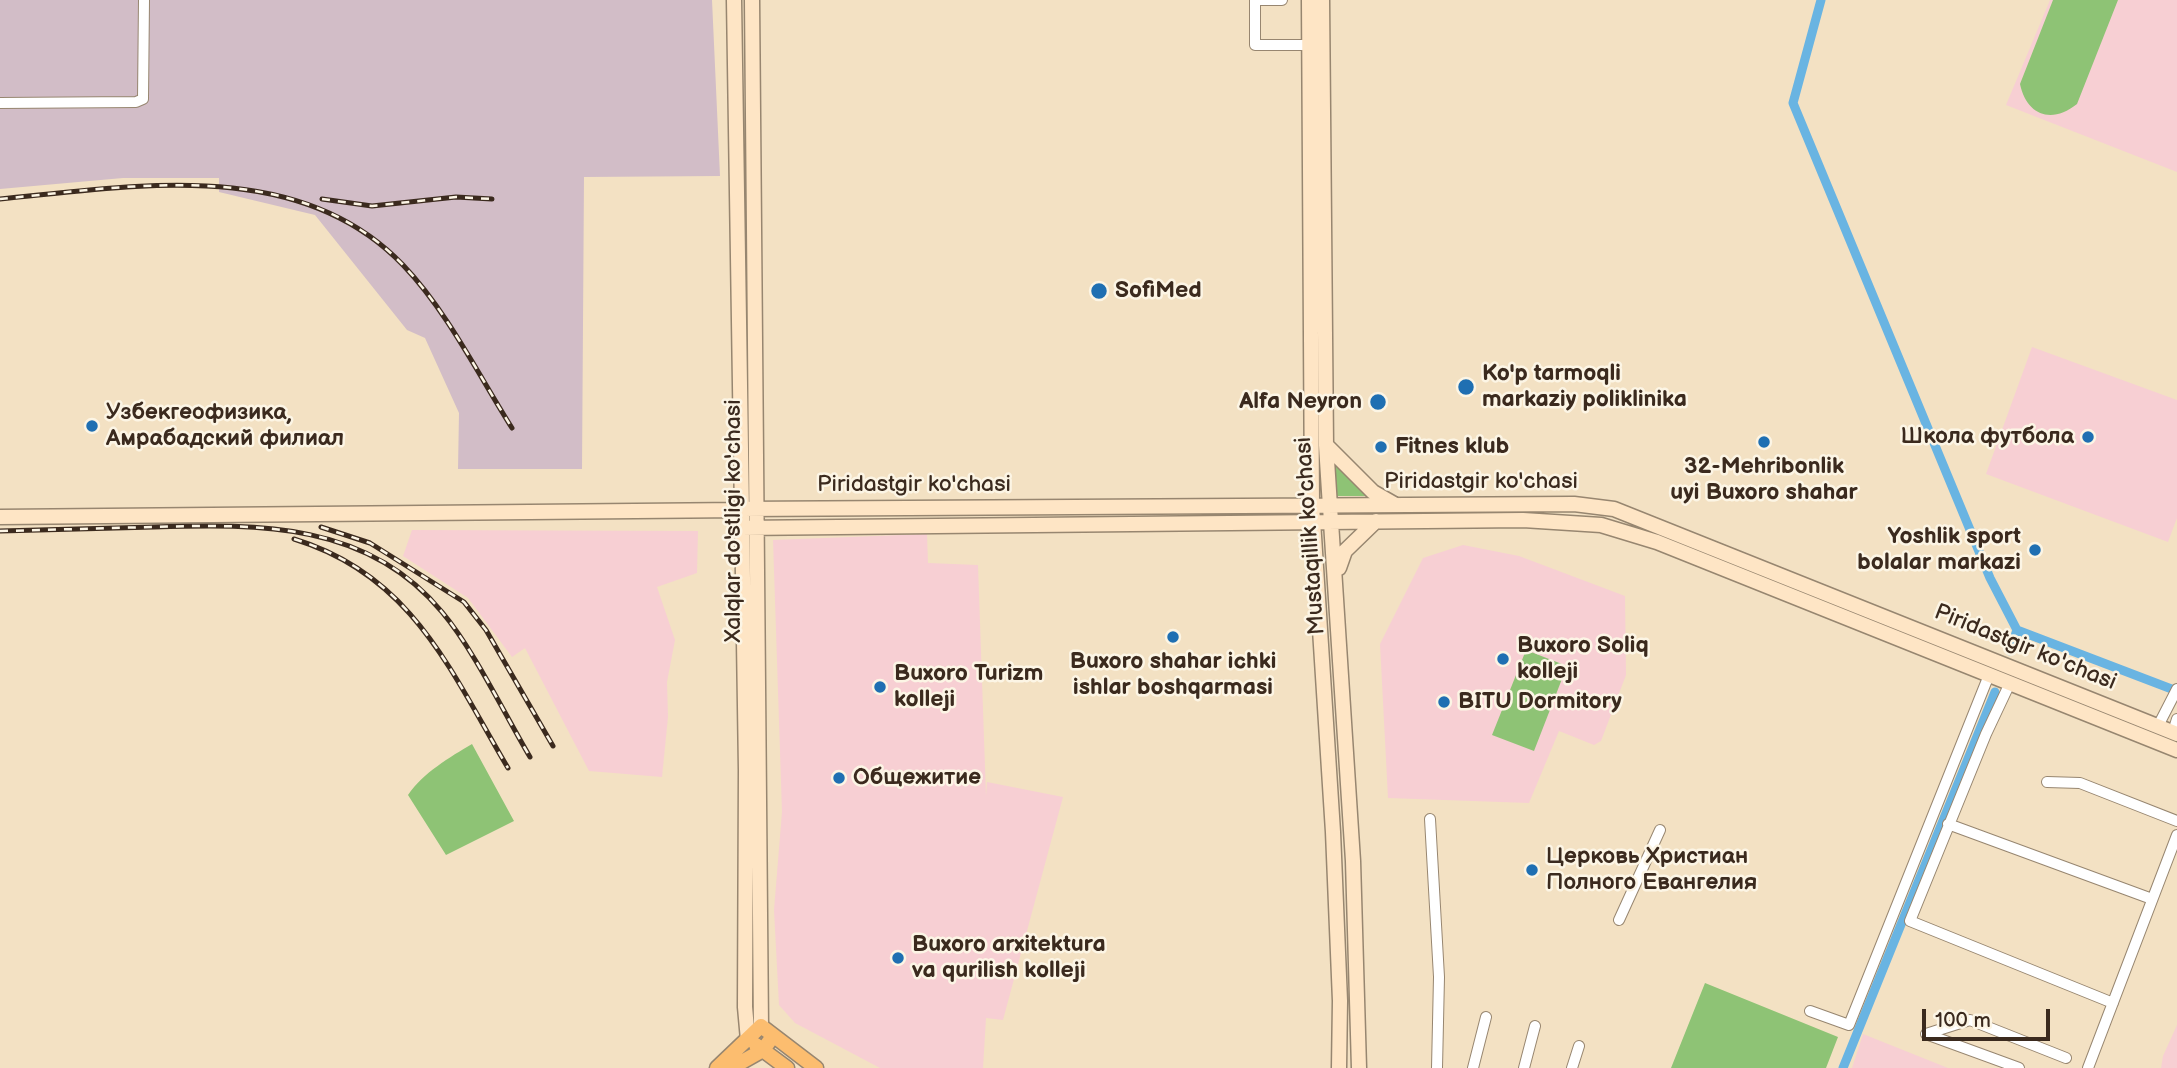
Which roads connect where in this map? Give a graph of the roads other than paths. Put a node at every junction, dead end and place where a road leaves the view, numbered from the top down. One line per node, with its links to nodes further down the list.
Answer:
1 (144, 0): 8 (street)
2 (734, 0): 16 (main road, Xalqlar do'stligi ko'chasi)
3 (752, 0): 15 (main road, Xalqlar do'stligi ko'chasi)
4 (1282, 0): 7 (street)
5 (1309, 0): 7 (main road, Mustaqillik ko'chasi)
6 (1322, 0): 9 (main road, Mustaqillik ko'chasi)
7 (1309, 44): 9 (main road, Mustaqillik ko'chasi)
8 (0, 103)
9 (1317, 145): 10 (main road, Mustaqillik ko'chasi)
10 (1319, 338): 11 (main road, Mustaqillik ko'chasi); 13 (main road, Mustaqillik ko'chasi)
11 (1326, 445): 12 (main road); 14 (main road, Mustaqillik ko'chasi)
12 (1395, 504): 14 (main road, Piridastgir ko'chasi); 23 (main road, Piridastgir ko'chasi)
13 (1312, 505): 14 (main road, Piridastgir ko'chasi); 17 (main road, Piridastgir ko'chasi); 20 (main road, Mustaqillik ko'chasi)
14 (1330, 505): 21 (main road, Mustaqillik ko'chasi)
15 (757, 508): 16 (main road, Piridastgir ko'chasi); 17 (main road, Piridastgir ko'chasi); 22 (main road, Xalqlar do'stligi ko'chasi)
16 (741, 509): 18 (main road, Piridastgir ko'chasi); 24 (main road, Xalqlar do'stligi ko'chasi)
17 (1047, 515): 20 (main road, Piridastgir ko'chasi); 22 (main road, Piridastgir ko'chasi)
18 (0, 517)
19 (1376, 521): 21 (main road, Piridastgir ko'chasi); 25 (main road, Piridastgir ko'chasi); 26 (main road)
20 (1313, 522): 21 (main road, Piridastgir ko'chasi); 41 (main road, Mustaqillik ko'chasi)
21 (1331, 522): 26 (main road, Mustaqillik ko'chasi)
22 (757, 526): 24 (main road, Piridastgir ko'chasi); 47 (main road, Xalqlar do'stligi ko'chasi)
23 (1663, 526): 25 (main road); 27 (main road, Piridastgir ko'chasi)
24 (741, 528): 50 (main road, Xalqlar do'stligi ko'chasi)
25 (1657, 542): 28 (main road, Piridastgir ko'chasi)
26 (1337, 580): 40 (main road, Mustaqillik ko'chasi)
27 (1995, 661): 28 (main road); 31 (main road, Piridastgir ko'chasi)
28 (1989, 675): 29 (main road, Piridastgir ko'chasi); 45 (street)
29 (2010, 683): 33 (main road, Piridastgir ko'chasi); 37 (street)
30 (2176, 692): 31 (street)
31 (2158, 726): 32 (main road, Piridastgir ko'chasi)
32 (2176, 728)
33 (2177, 750)
34 (2047, 782): 36 (street)
35 (1430, 819): 60 (street)
36 (2177, 821)
37 (1948, 824): 42 (street); 44 (street)
38 (1660, 830): 43 (street)
39 (2177, 835): 42 (street)
40 (1353, 860): 41 (main road); 59 (main road, Mustaqillik ko'chasi)
41 (1334, 861): 58 (main road, Mustaqillik ko'chasi)
42 (2152, 899): 44 (street)
43 (1619, 920)
44 (2113, 1003): 65 (street)
45 (1810, 1011)
46 (1486, 1017): 61 (street)
47 (761, 1026): 49 (main road); 50 (main road)
48 (1535, 1026): 62 (street)
49 (773, 1036): 52 (main road); 57 (main road)
50 (748, 1040): 52 (main road); 54 (main road)
51 (1579, 1046): 63 (street)
52 (763, 1050): 55 (main road); 56 (main road)
53 (2066, 1058): 64 (street)
54 (717, 1068)
55 (732, 1068)
56 (787, 1068)
57 (816, 1068)
58 (1339, 1068)
59 (1359, 1068)
60 (1437, 1068)
61 (1473, 1068)
62 (1524, 1068)
63 (1572, 1068)
64 (2019, 1068)
65 (2088, 1068)

